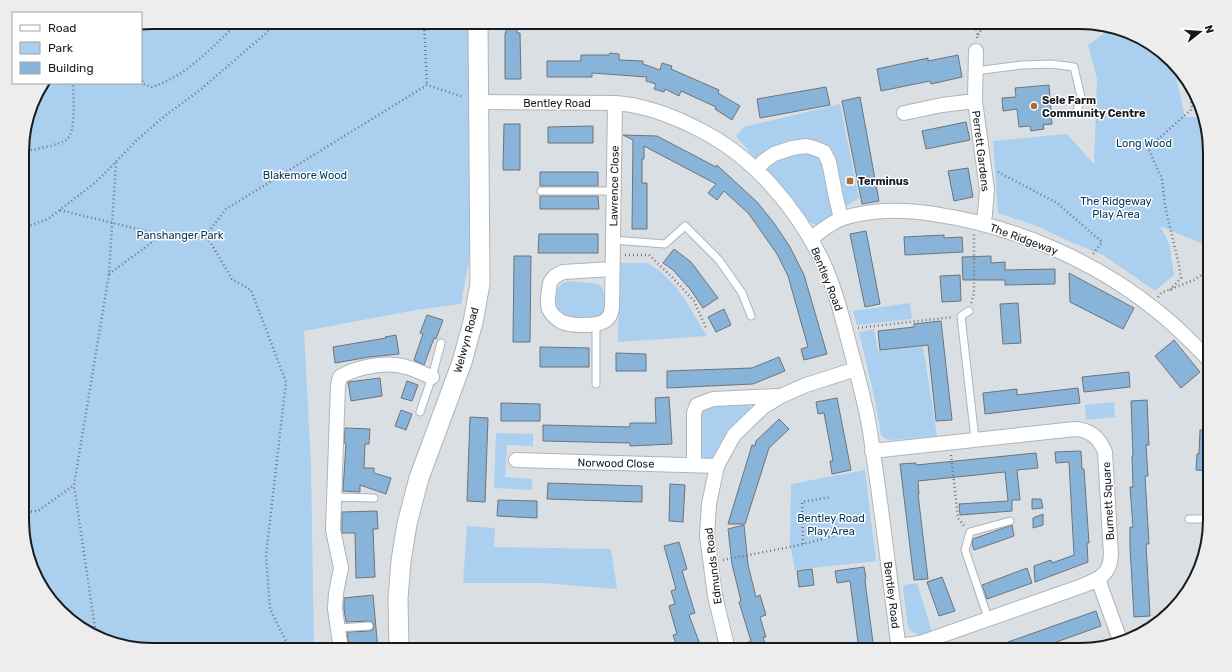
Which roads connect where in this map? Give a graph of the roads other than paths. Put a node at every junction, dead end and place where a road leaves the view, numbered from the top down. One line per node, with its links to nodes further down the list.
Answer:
1 (478, 29): 5 (main road, Welwyn Road)
2 (976, 51): 3 (street, Perrett Gardens)
3 (975, 71): 4 (street, Perrett Gardens); 7 (lane)
4 (975, 101): 8 (street, Perrett Gardens); 13 (street, Perrett Gardens)
5 (478, 102): 6 (street, Bentley Road); 43 (main road, Welwyn Road)
6 (615, 103): 9 (street, Bentley Road); 11 (street, Lawrence Close)
7 (1077, 111)
8 (904, 113)
9 (756, 170): 12 (street); 14 (street, Bentley Road)
10 (541, 190): 11 (lane)
11 (614, 191): 15 (street, Lawrence Close)
12 (841, 218): 13 (street, The Ridgeway); 14 (street, The Ridgeway)
13 (978, 223): 21 (street, The Ridgeway)
14 (810, 239): 22 (street, Bentley Road)
15 (613, 240): 16 (street, Lawrence Close); 18 (lane)
16 (613, 262): 19 (street, Lawrence Close); 19 (street)
17 (969, 311): 27 (lane)
18 (751, 316)
19 (596, 324): 24 (lane)
20 (441, 343): 23 (lane)
21 (1203, 354)
22 (856, 369): 25 (street, Edmunds Road); 28 (street, Bentley Road)
23 (432, 377): 26 (lane); 32 (street)
24 (596, 384)
25 (781, 396): 30 (street); 31 (street, Edmunds Road)
26 (420, 412)
27 (975, 439): 28 (street, Burnett Square); 37 (street, Burnett Square)
28 (872, 451): 45 (street, Bentley Road)
29 (516, 460): 30 (street, Norwood Close)
30 (694, 465): 31 (street, Norwood Close)
31 (717, 466): 44 (street, Edmunds Road)
32 (334, 497): 33 (lane); 40 (street)
33 (374, 498)
34 (1189, 519): 35 (lane)
35 (1203, 519)
36 (1010, 521): 38 (lane)
37 (1098, 579): 38 (street); 41 (street)
38 (988, 618): 46 (street)
39 (369, 626): 40 (lane)
40 (338, 628): 42 (street)
41 (1119, 636)
42 (340, 643)
43 (399, 643)
44 (726, 643)
45 (898, 643)
46 (920, 643)

